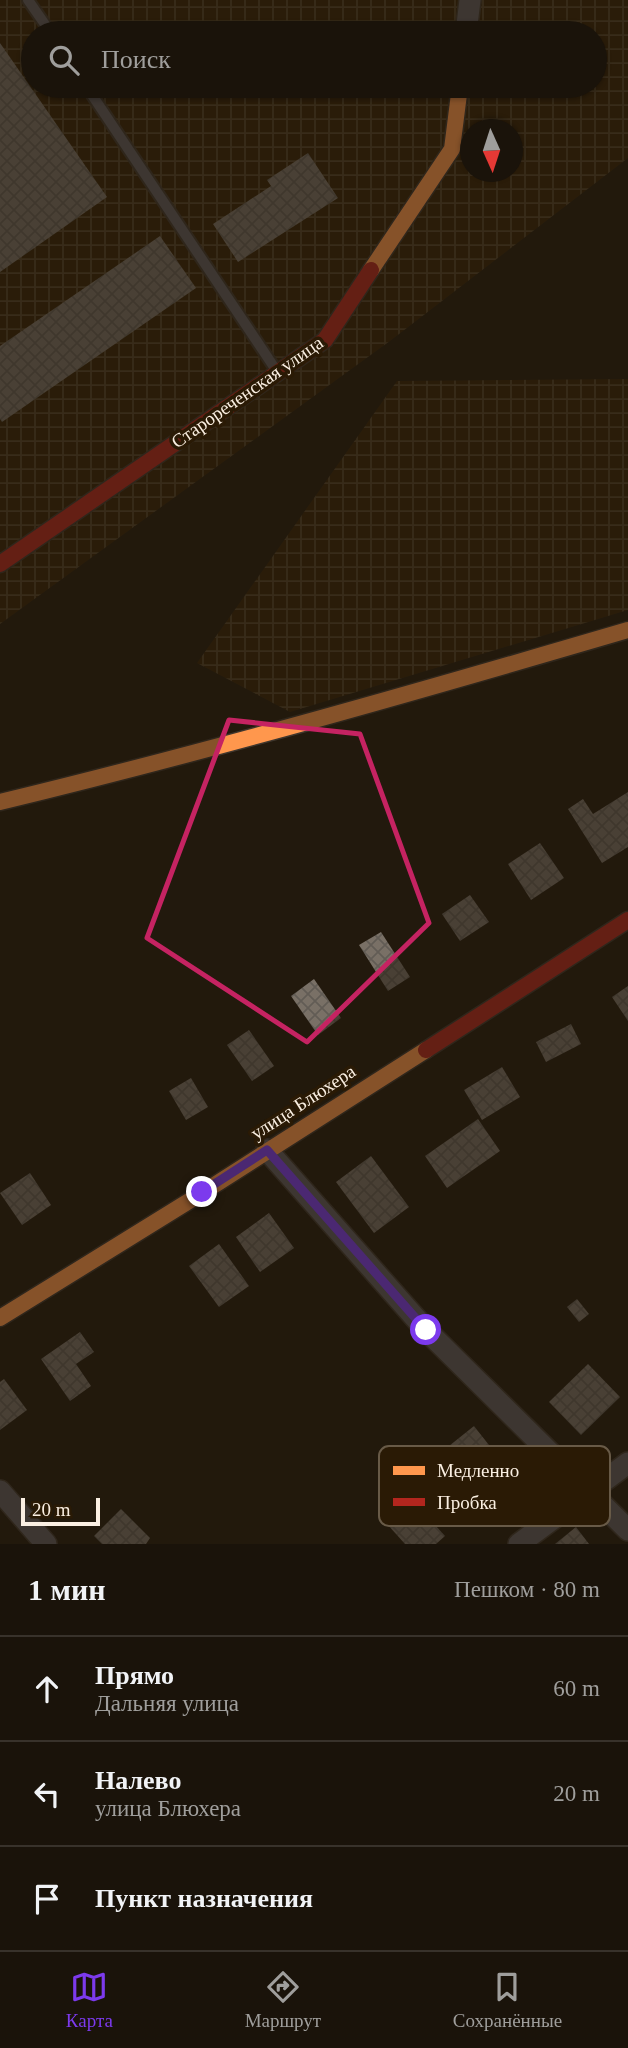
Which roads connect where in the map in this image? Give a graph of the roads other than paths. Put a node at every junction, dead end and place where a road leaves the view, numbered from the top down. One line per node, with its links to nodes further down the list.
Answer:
1 (28, 0): 3 (lane)
2 (470, 0): 4 (street)
3 (43, 21)
4 (467, 21)
5 (94, 98): 7 (lane)
6 (458, 98): 7 (street, Старореченская улица)
7 (278, 372): 8 (street, Старореченская улица)
8 (0, 564)
9 (628, 629): 10 (street)
10 (0, 802)
11 (628, 920): 12 (street, улица Блюхера)
12 (267, 1150): 13 (street, улица Блюхера); 14 (street)
13 (0, 1318)
14 (542, 1446)
15 (628, 1463): 16 (street)
16 (610, 1477)
17 (0, 1491): 21 (street)
18 (610, 1513): 20 (street)
19 (544, 1526): 22 (street)
20 (628, 1530)
21 (46, 1544)
22 (519, 1544)

